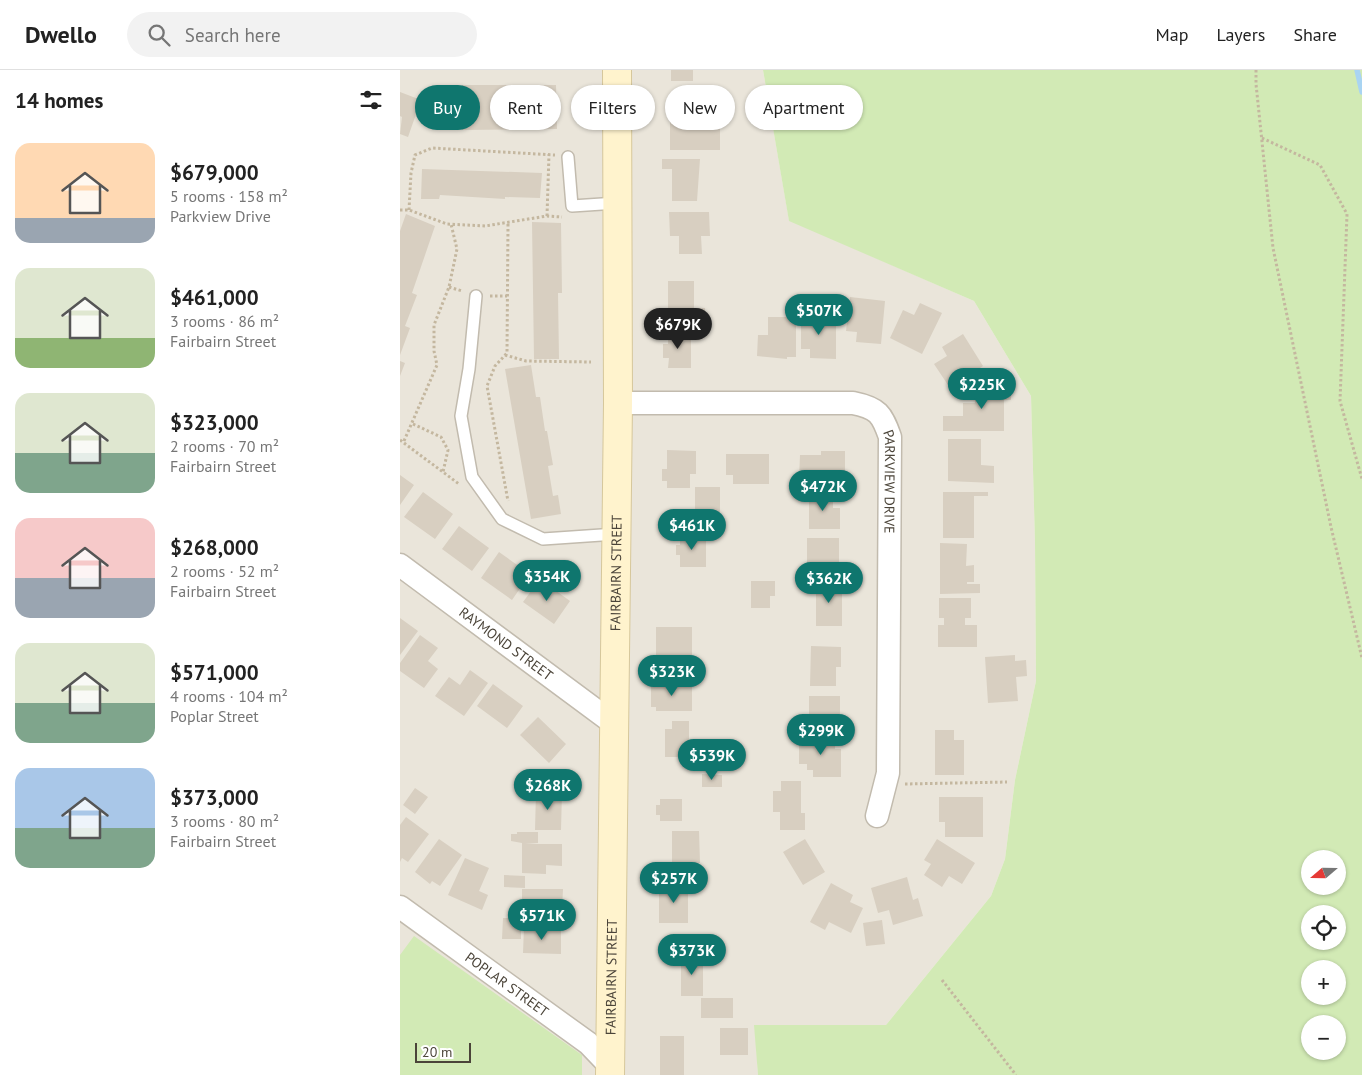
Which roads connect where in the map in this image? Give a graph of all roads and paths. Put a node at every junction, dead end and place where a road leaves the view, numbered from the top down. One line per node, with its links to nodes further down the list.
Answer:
1 (617, 70): 6 (main road, FAIRBAIRN STREET)
2 (1256, 70): 3 (path)
3 (1261, 137): 20 (path); 24 (path)
4 (549, 154): 5 (path); 8 (path); 9 (path)
5 (568, 157): 6 (lane)
6 (617, 203): 16 (main road, FAIRBAIRN STREET)
7 (400, 210): 8 (path)
8 (409, 210): 11 (path)
9 (547, 216): 10 (path); 12 (path)
10 (565, 217)
11 (451, 224): 12 (path); 17 (path)
12 (508, 224): 14 (path)
13 (476, 296): 22 (lane)
14 (505, 355): 15 (path); 21 (path)
15 (591, 362)
16 (618, 403): 22 (main road, FAIRBAIRN STREET); 27 (street, PARKVIEW DRIVE)
17 (413, 424): 18 (path); 19 (path)
18 (404, 441)
19 (443, 472)
20 (1362, 479)
21 (509, 504)
22 (616, 534): 25 (main road, FAIRBAIRN STREET)
23 (400, 565): 25 (street, RAYMOND STREET)
24 (1362, 658)
25 (613, 723): 31 (main road, FAIRBAIRN STREET)
26 (1007, 782): 27 (path)
27 (886, 784): 28 (street, PARKVIEW DRIVE)
28 (877, 816)
29 (400, 907): 31 (street, POPLAR STREET)
30 (942, 980): 32 (path)
31 (610, 1071)
32 (1016, 1075)

